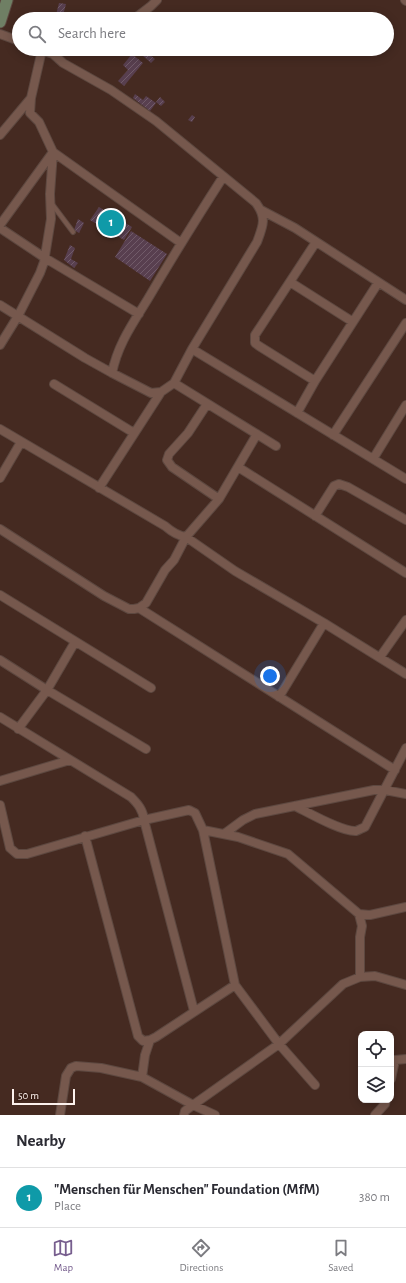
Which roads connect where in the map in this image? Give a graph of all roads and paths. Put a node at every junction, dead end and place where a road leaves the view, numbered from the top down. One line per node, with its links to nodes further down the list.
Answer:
1 (6, 0): 4 (main road)
2 (157, 0): 3 (street)
3 (143, 12)
4 (0, 22)
5 (0, 34): 6 (street)
6 (12, 39)
7 (39, 56): 9 (street)
8 (55, 56): 12 (street)
9 (31, 98): 10 (street); 11 (street)
10 (0, 134)
11 (53, 152): 13 (street); 15 (street); 19 (street)
12 (223, 177): 14 (street); 19 (street)
13 (51, 202): 17 (lane); 20 (street)
14 (261, 210): 18 (street); 30 (street)
15 (0, 225)
16 (0, 228): 20 (street)
17 (73, 232)
18 (316, 242): 21 (street); 22 (street)
19 (181, 243): 25 (street)
20 (45, 258): 25 (street); 26 (street)
21 (290, 282): 27 (street); 32 (street)
22 (378, 283): 23 (street); 27 (street)
23 (406, 300)
24 (0, 304): 26 (street)
25 (139, 314): 31 (street)
26 (18, 316): 29 (street); 31 (street)
27 (353, 322): 32 (street)
28 (406, 323): 42 (street)
29 (0, 344)
30 (192, 349): 34 (street); 38 (street)
31 (112, 373): 35 (street)
32 (315, 381): 38 (street)
33 (54, 384): 40 (street)
34 (174, 384): 35 (street); 36 (street)
35 (161, 392): 40 (street)
36 (207, 404): 41 (street); 50 (street)
37 (406, 405): 45 (street)
38 (296, 413): 42 (street)
39 (0, 429): 43 (street)
40 (134, 433): 49 (street)
41 (257, 434): 44 (street); 46 (street)
42 (333, 435): 45 (street)
43 (22, 442): 47 (street); 49 (street)
44 (276, 446)
45 (372, 459): 48 (street)
46 (238, 466): 50 (street); 51 (street)
47 (0, 478)
48 (406, 479)
49 (99, 488): 54 (street)
50 (219, 499): 54 (street)
51 (315, 516): 52 (street); 55 (street)
52 (406, 520)
53 (0, 529): 57 (street)
54 (186, 537): 57 (street); 59 (street)
55 (406, 573)
56 (0, 595): 60 (street)
57 (139, 608): 66 (street)
58 (406, 620): 61 (street)
59 (324, 623): 61 (street); 66 (street)
60 (75, 642): 64 (street); 65 (street)
61 (380, 657): 63 (street)
62 (0, 660): 65 (street)
63 (406, 674)
64 (151, 688)
65 (47, 690): 68 (street); 70 (street)
66 (279, 696): 72 (street)
67 (0, 717): 68 (street)
68 (18, 728): 71 (street)
69 (406, 748): 72 (street)
70 (146, 749)
71 (70, 760): 73 (street); 78 (street)
72 (395, 770): 74 (street)
73 (0, 781)
74 (385, 790): 75 (street); 77 (street); 77 (street)
75 (406, 794)
76 (0, 805): 81 (street)
77 (295, 806): 80 (street)
78 (144, 820): 79 (street); 81 (street); 87 (street)
79 (203, 830): 80 (street); 85 (street)
80 (224, 834): 83 (street)
81 (86, 836): 88 (street)
82 (406, 907): 83 (street)
83 (359, 914): 84 (street)
84 (360, 977): 86 (street); 89 (street)
85 (235, 985): 87 (street); 89 (street)
86 (406, 985)
87 (194, 1011): 88 (street)
88 (150, 1040): 92 (street)
89 (279, 1044): 93 (street); 95 (street)
90 (406, 1059): 91 (street)
91 (394, 1067)
92 (142, 1078): 95 (street); 96 (street)
93 (315, 1085)
94 (384, 1103): 99 (street)
95 (193, 1105): 97 (street); 98 (street)
96 (63, 1114)
97 (184, 1115)
98 (215, 1115)
99 (375, 1115)

